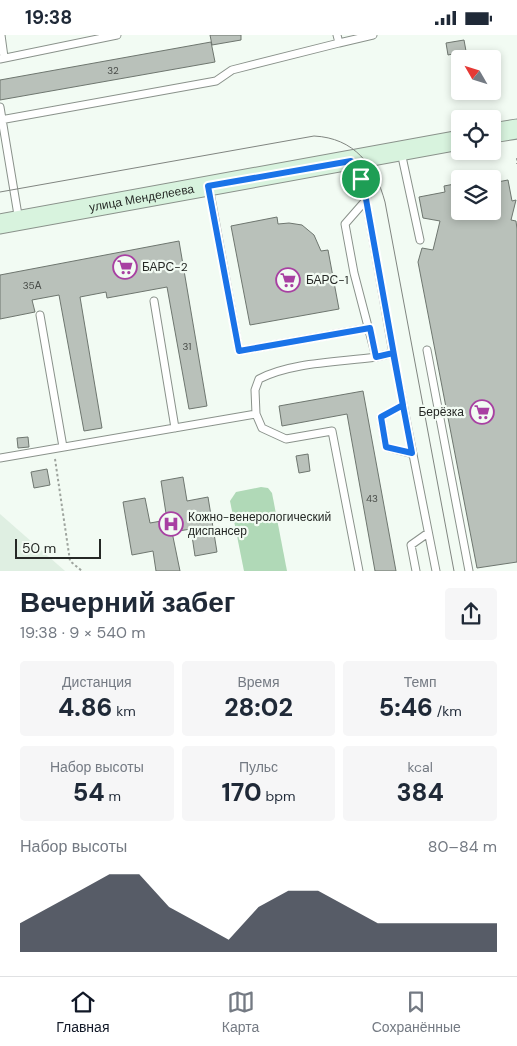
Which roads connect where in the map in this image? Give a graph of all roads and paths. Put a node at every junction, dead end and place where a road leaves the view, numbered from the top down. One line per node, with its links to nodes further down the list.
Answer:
1 (1, 35): 6 (lane)
2 (117, 35): 6 (lane)
3 (337, 35): 5 (lane)
4 (373, 35): 5 (lane)
5 (338, 43): 8 (lane)
6 (2, 58)
7 (0, 107): 8 (lane)
8 (1, 120): 18 (lane)
9 (517, 129): 10 (main road)
10 (501, 132)
11 (451, 142): 12 (main road, улица Менделеева)
12 (401, 152): 14 (main road, улица Менделеева); 20 (lane)
13 (517, 158): 15 (path)
14 (351, 161): 16 (main road, улица Менделеева); 17 (lane)
15 (517, 164)
16 (208, 186): 18 (main road, улица Менделеева); 23 (lane)
17 (366, 200): 23 (lane); 25 (lane)
18 (19, 221): 19 (main road, улица Менделеева)
19 (0, 224)
20 (420, 240)
21 (154, 301): 29 (lane)
22 (40, 315): 30 (lane)
23 (370, 328): 26 (lane)
24 (427, 350): 39 (lane)
25 (393, 353): 26 (lane); 27 (lane)
26 (376, 357): 28 (lane)
27 (403, 405): 32 (lane); 32 (lane)
28 (256, 414): 29 (lane); 36 (lane)
29 (175, 428): 30 (lane)
30 (63, 447): 31 (lane)
31 (54, 449): 33 (lane); 35 (path)
32 (412, 453): 34 (lane)
33 (0, 458)
34 (428, 533): 37 (lane); 38 (lane)
35 (82, 571)
36 (358, 571)
37 (416, 571)
38 (436, 571)
39 (469, 571)

